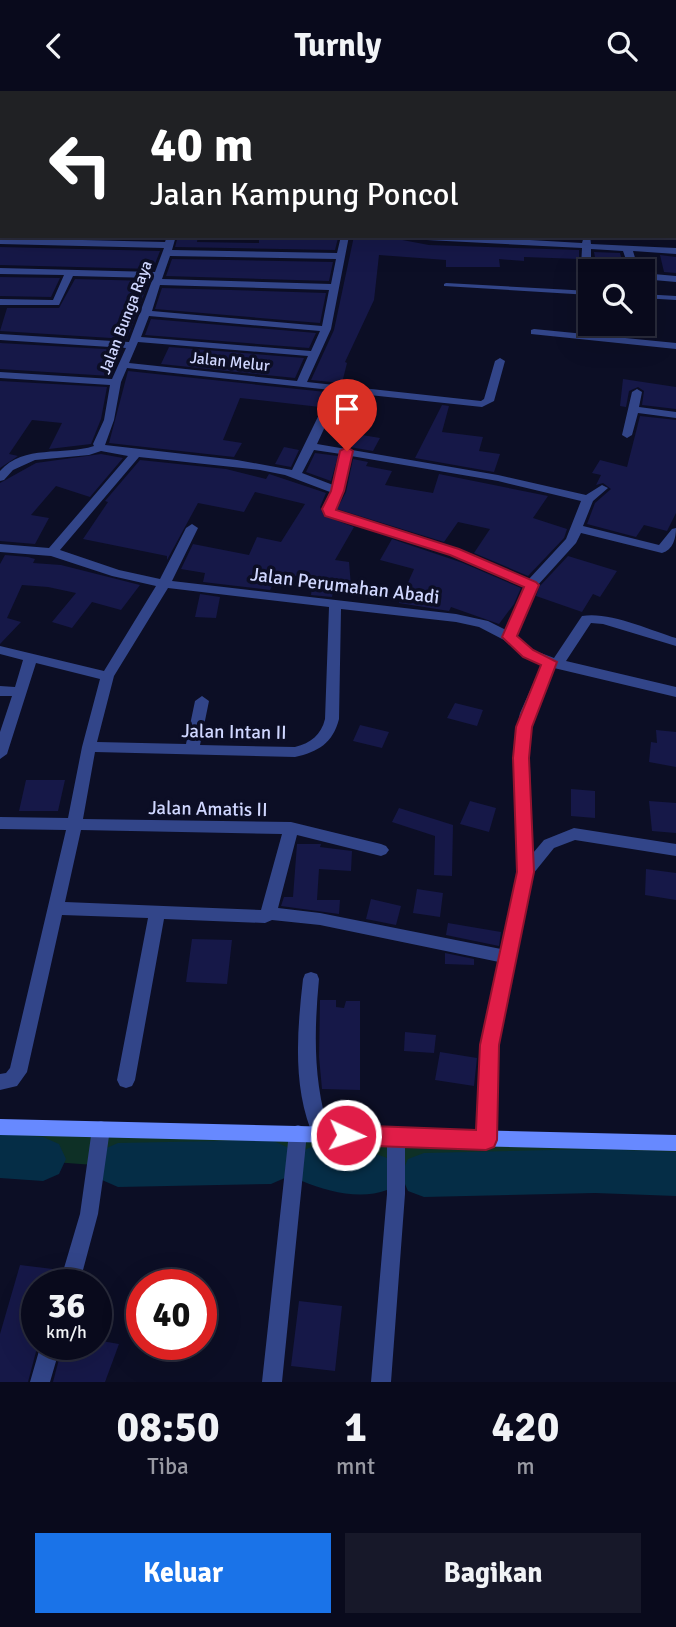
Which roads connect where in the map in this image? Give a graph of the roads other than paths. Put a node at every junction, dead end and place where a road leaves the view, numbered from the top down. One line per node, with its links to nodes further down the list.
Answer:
1 (344, 238): 8 (street)
2 (479, 238): 4 (street)
3 (0, 241): 5 (street)
4 (587, 241): 6 (street); 9 (street)
5 (169, 245): 8 (street); 13 (street, Jalan Bunga Raya)
6 (627, 248): 7 (street); 10 (street)
7 (676, 251)
8 (340, 256): 17 (street)
9 (585, 259)
10 (631, 259)
11 (0, 271): 12 (street)
12 (70, 272): 13 (street); 22 (street)
13 (158, 278): 17 (street); 23 (street, Jalan Bunga Raya)
14 (655, 278): 15 (street)
15 (676, 279)
16 (446, 285): 18 (lane)
17 (335, 286): 25 (street)
18 (578, 292)
19 (655, 297): 20 (lane)
20 (676, 298)
21 (0, 302): 22 (street)
22 (56, 303): 24 (street)
23 (146, 313): 25 (street); 28 (street, Jalan Bunga Raya)
24 (48, 317)
25 (326, 329): 30 (street)
26 (534, 332): 29 (street)
27 (0, 337): 28 (street)
28 (133, 342): 30 (street); 32 (street, Jalan Bunga Raya)
29 (676, 346)
30 (315, 355): 35 (street)
31 (500, 361): 36 (street, Jalan Melur)
32 (123, 365): 34 (street, Jalan Bunga Raya); 35 (street, Jalan Melur)
33 (0, 375): 34 (street)
34 (116, 382): 42 (street, Jalan Bunga Raya)
35 (301, 384): 36 (street, Jalan Melur)
36 (337, 388): 41 (street)
37 (637, 393): 38 (street)
38 (634, 409): 39 (street); 40 (street)
39 (676, 415)
40 (628, 435)
41 (311, 446): 43 (street); 45 (street)
42 (101, 449): 44 (street); 46 (street)
43 (347, 451): 48 (street); 49 (street)
44 (134, 456): 45 (street); 54 (street)
45 (295, 475): 48 (street)
46 (0, 478)
47 (602, 488): 49 (street)
48 (337, 491): 56 (street)
49 (587, 499): 51 (street)
50 (192, 528): 55 (street)
51 (579, 529): 52 (street); 56 (street)
52 (676, 532)
53 (0, 548): 54 (street, Jalan Perumahan Abadi)
54 (52, 552): 55 (street, Jalan Perumahan Abadi)
55 (163, 584): 57 (street, Jalan Perumahan Abadi); 63 (street)
56 (531, 585): 58 (street)
57 (335, 606): 58 (street, Jalan Perumahan Abadi); 70 (street, Jalan Intan II)
58 (509, 637): 62 (street, Jalan Perumahan Abadi)
59 (676, 642): 62 (street)
60 (0, 650): 61 (street)
61 (31, 657): 63 (street); 65 (street)
62 (553, 663): 66 (street, Jalan Perumahan Abadi); 76 (street)
63 (107, 676): 68 (street)
64 (0, 691): 65 (street)
65 (18, 692): 69 (street)
66 (676, 692)
67 (202, 701): 70 (street)
68 (89, 747): 70 (street, Jalan Intan II); 72 (street)
69 (1, 750)
70 (192, 750)
71 (0, 823): 72 (street, Jalan Amatis II)
72 (74, 826): 73 (street, Jalan Amatis II); 77 (street)
73 (291, 828): 74 (street); 79 (street, Jalan Amatis II)
74 (382, 850)
75 (676, 850): 76 (street)
76 (526, 872): 80 (street)
77 (56, 908): 78 (street); 83 (street)
78 (157, 913): 79 (street); 82 (street)
79 (269, 913): 80 (street)
80 (508, 957): 88 (street)
81 (312, 979): 86 (street)
82 (126, 1080)
83 (0, 1082)
84 (0, 1127): 85 (street)
85 (101, 1129): 87 (street); 91 (street)
86 (321, 1134): 87 (street); 90 (street)
87 (297, 1140): 94 (street)
88 (486, 1140): 89 (street); 90 (street)
89 (676, 1143)
90 (397, 1146): 95 (street)
91 (74, 1269)
92 (46, 1360): 93 (street)
93 (40, 1382)
94 (272, 1382)
95 (381, 1382)

